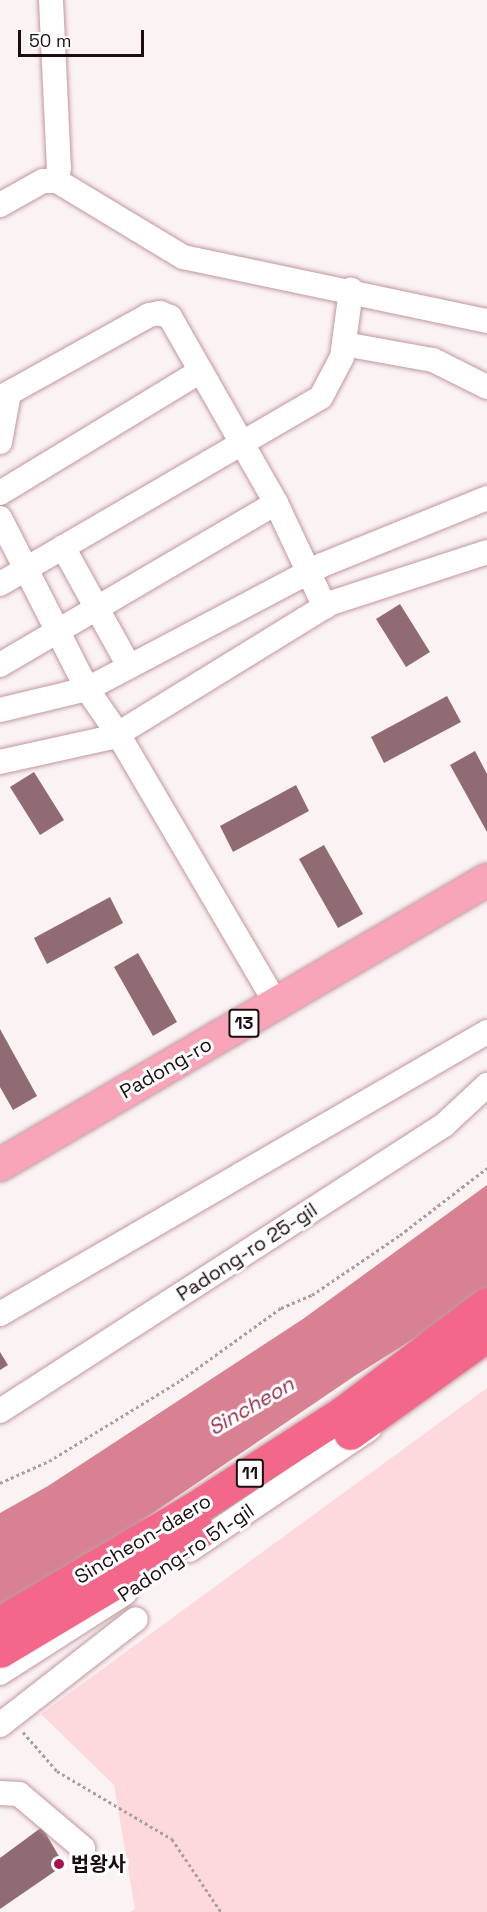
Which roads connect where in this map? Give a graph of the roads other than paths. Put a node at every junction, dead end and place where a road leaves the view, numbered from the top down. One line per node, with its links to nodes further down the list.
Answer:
1 (51, 0): 2 (street)
2 (57, 181): 3 (street); 4 (street)
3 (0, 205)
4 (351, 290): 5 (street); 6 (street)
5 (487, 321)
6 (344, 344): 8 (street); 10 (street)
7 (201, 371): 9 (street); 10 (street); 11 (street)
8 (487, 387)
9 (0, 442)
10 (243, 442): 13 (street); 15 (street)
11 (0, 493)
12 (487, 498): 18 (street)
13 (276, 503): 18 (street); 21 (street)
14 (0, 518): 17 (street)
15 (63, 547): 17 (street); 21 (street)
16 (487, 552): 20 (street)
17 (26, 569): 19 (street); 22 (street)
18 (310, 571): 20 (street); 24 (street)
19 (0, 584)
20 (324, 608): 27 (street)
21 (96, 609): 22 (street); 24 (street)
22 (59, 630): 23 (street); 25 (street)
23 (0, 665)
24 (129, 666): 25 (street)
25 (87, 689): 26 (street); 27 (street)
26 (0, 710)
27 (118, 734): 28 (street); 30 (street)
28 (0, 762)
29 (487, 880): 30 (main road, Padong-ro / 13)
30 (277, 1005): 33 (main road, Padong-ro / 13)
31 (487, 1032): 35 (street)
32 (487, 1085): 38 (street, Padong-ro 25-gil)
33 (0, 1165)
34 (487, 1304): 40 (highway, Sincheon-daero / 11)
35 (0, 1314)
36 (487, 1335): 41 (highway, Sincheon-daero / 11)
37 (487, 1347): 42 (street, Padong-ro 51-gil)
38 (0, 1411)
39 (136, 1619): 43 (street)
40 (0, 1623)
41 (0, 1651)
42 (0, 1673)
43 (6, 1720)
44 (0, 1793): 45 (street)
45 (83, 1848)

